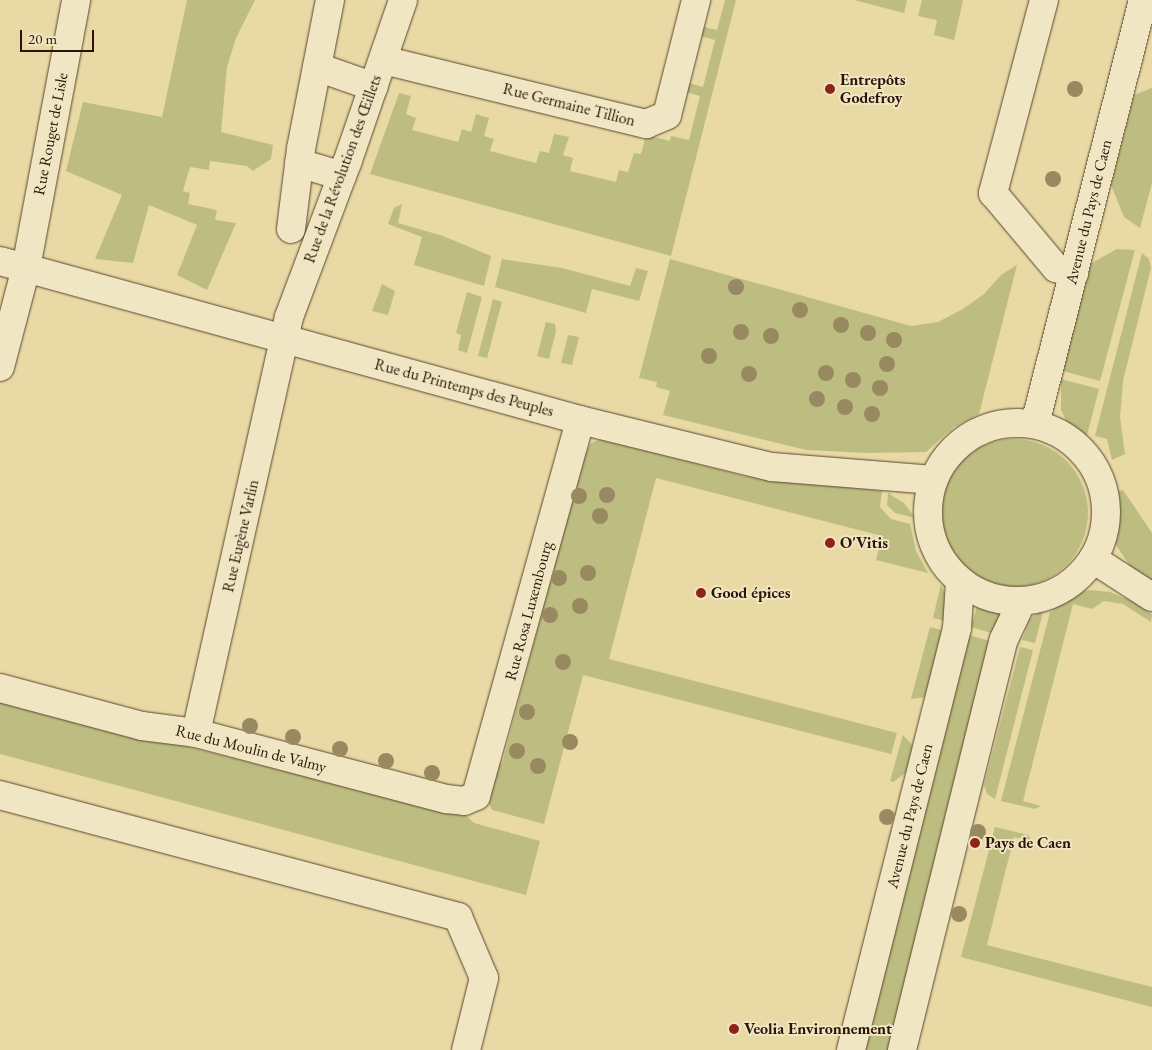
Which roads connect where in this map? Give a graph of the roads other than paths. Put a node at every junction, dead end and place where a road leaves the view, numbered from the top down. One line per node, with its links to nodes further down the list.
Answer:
1 (76, 0): 14 (street, Rue Rouget de Lisle)
2 (330, 0): 8 (street)
3 (404, 0): 7 (street, Rue de la Révolution des Œillets)
4 (696, 0): 7 (street, Rue Germaine Tillion)
5 (1044, 0): 15 (street)
6 (1143, 0): 15 (street, Avenue du Pays de Caen)
7 (383, 60): 9 (street, Rue de la Révolution des Œillets)
8 (317, 67): 9 (street); 10 (street)
9 (374, 87): 11 (street, Rue de la Révolution des Œillets)
10 (299, 163): 11 (street); 12 (street)
11 (342, 176): 16 (street, Rue de la Révolution des Œillets)
12 (291, 229)
13 (0, 261): 14 (street, Rue du Printemps des Peuples)
14 (26, 268): 16 (street, Rue du Printemps des Peuples); 17 (street, Rue Rouget de Lisle)
15 (1074, 273): 19 (street, Avenue du Pays de Caen)
16 (286, 339): 18 (street, Rue du Printemps des Peuples); 26 (street, Rue Eugène Varlin)
17 (0, 367)
18 (580, 420): 20 (street, Rue du Printemps des Peuples); 28 (street, Rue Rosa Luxembourg)
19 (1035, 424): 20 (street); 21 (street)
20 (933, 480): 22 (street)
21 (1093, 559): 23 (street); 24 (street)
22 (960, 581): 24 (street); 30 (street, Avenue du Pays de Caen)
23 (1152, 597)
24 (1022, 601): 31 (street)
25 (0, 688): 26 (street, Rue du Moulin de Valmy)
26 (196, 733): 28 (street, Rue du Moulin de Valmy)
27 (0, 795): 29 (street)
28 (472, 798)
29 (466, 1050)
30 (851, 1050)
31 (902, 1050)

